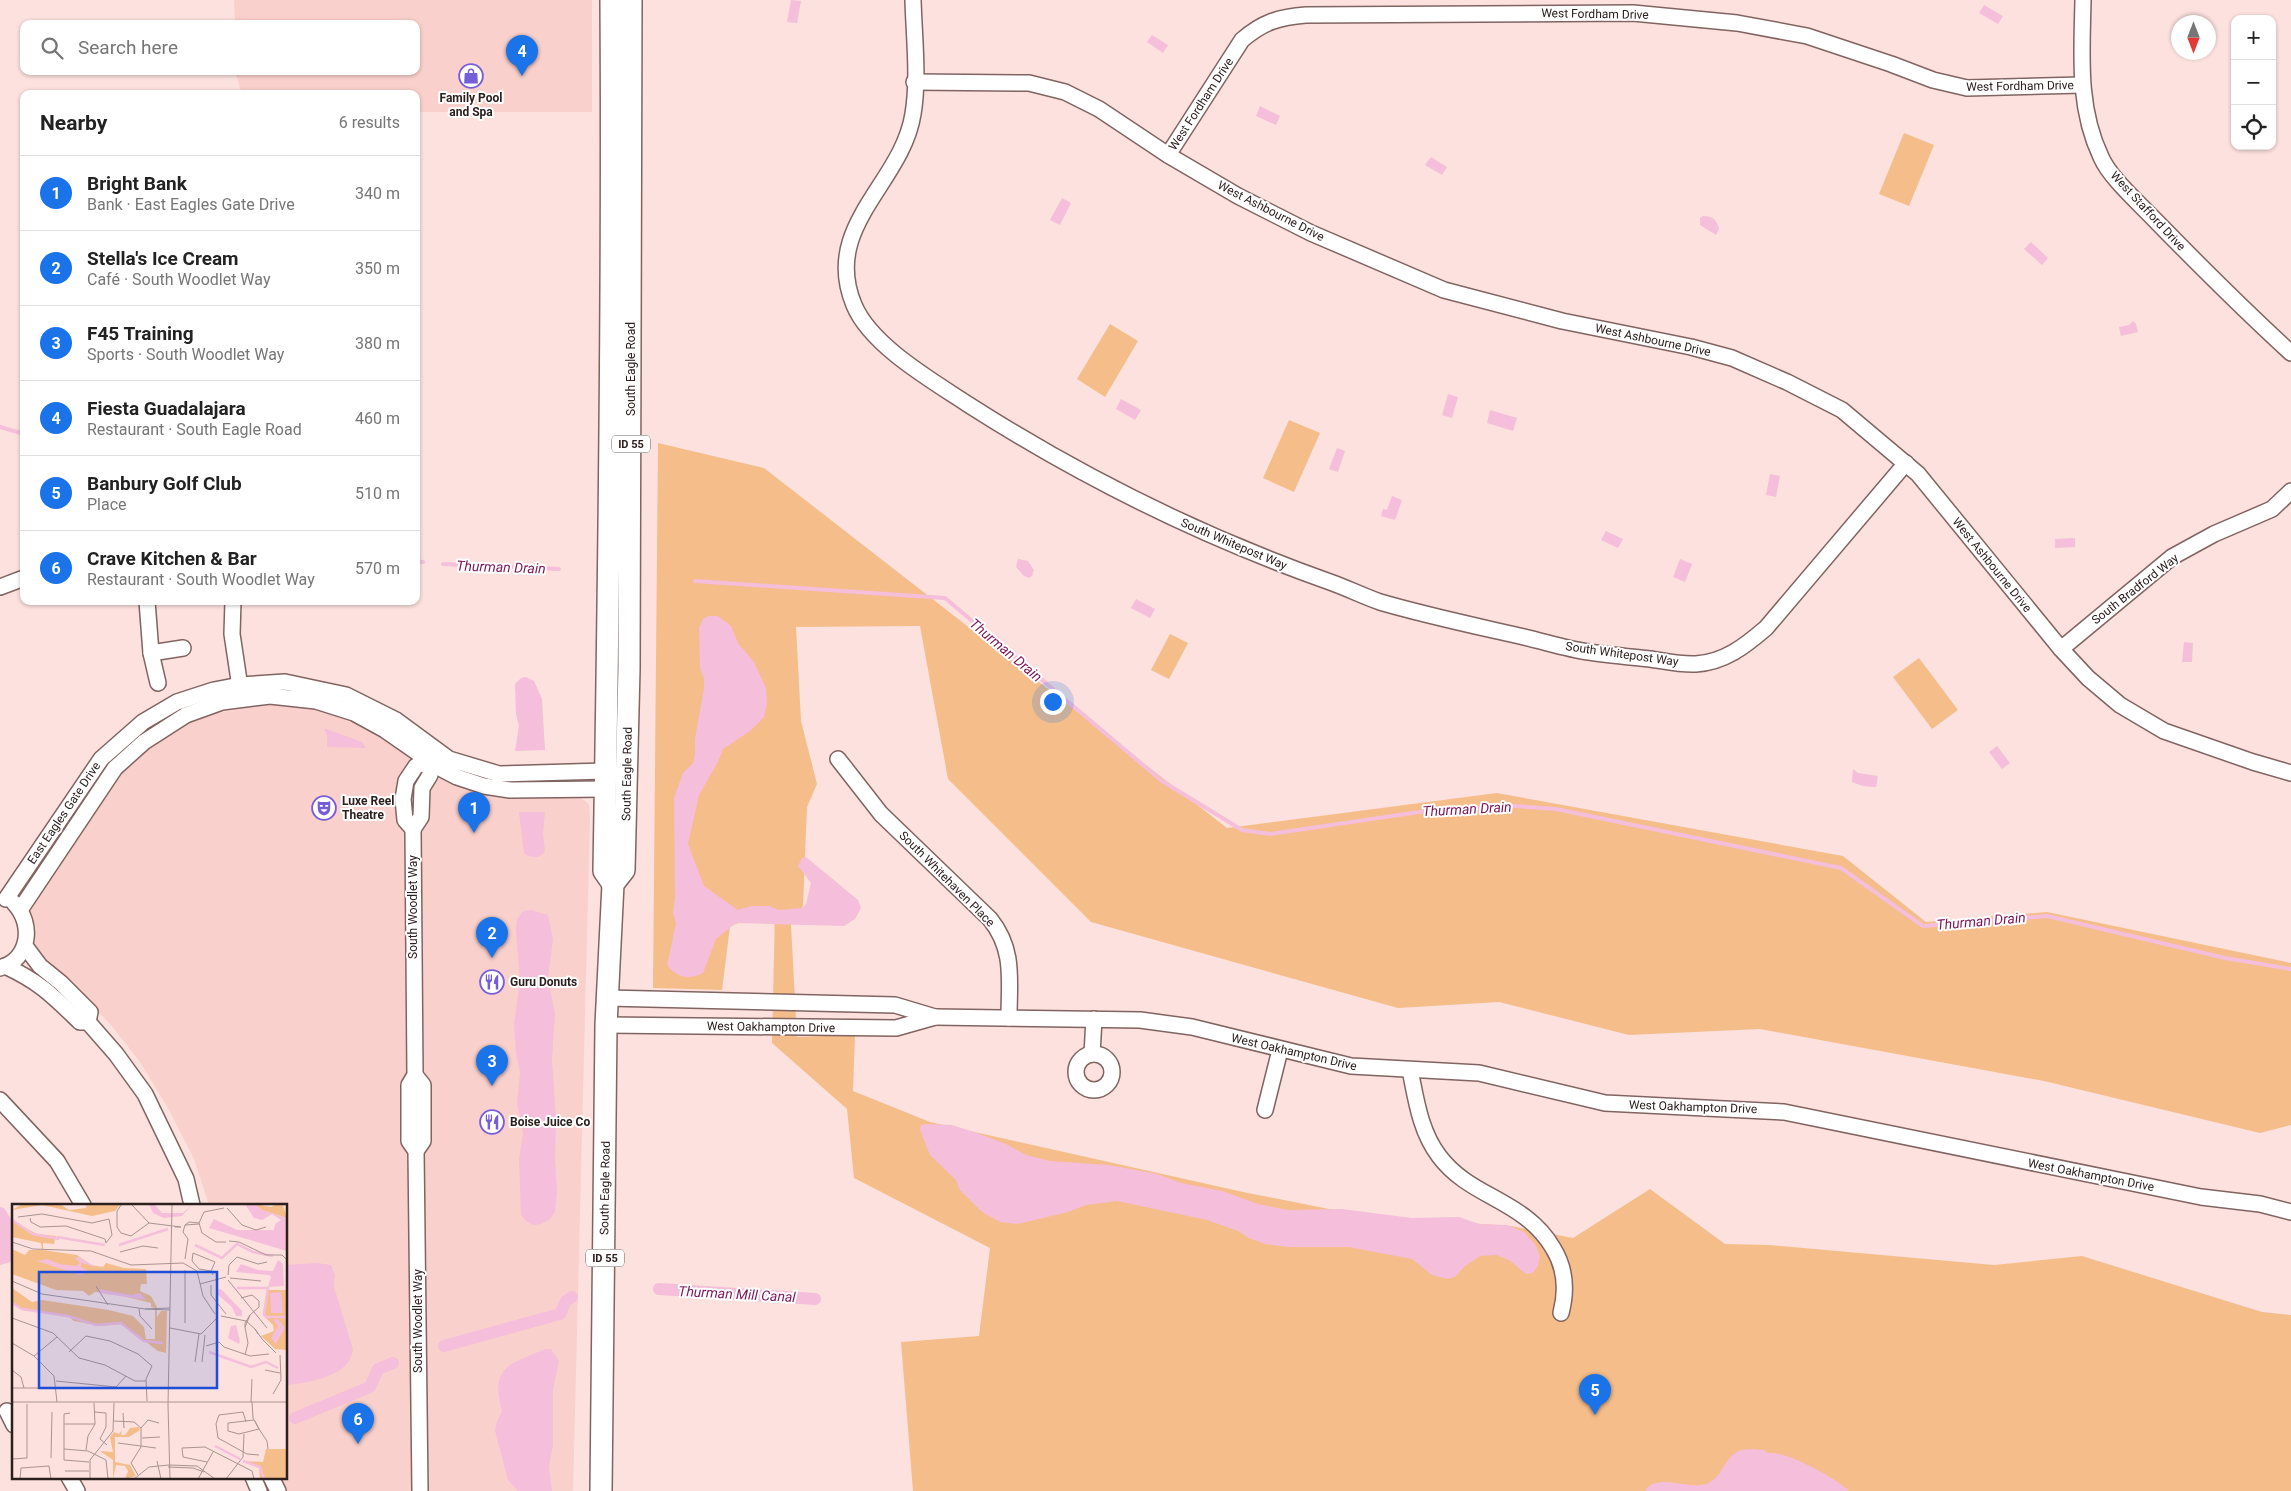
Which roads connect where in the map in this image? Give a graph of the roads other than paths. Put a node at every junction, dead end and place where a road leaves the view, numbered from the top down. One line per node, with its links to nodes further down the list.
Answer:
1 (611, 0): 9 (highway, South Eagle Road / ID 55)
2 (631, 0): 13 (highway, South Eagle Road / ID 55)
3 (913, 0): 5 (street, South Whitepost Way)
4 (2083, 0): 6 (street, West Stafford Drive)
5 (914, 82): 7 (street, West Ashbourne Drive); 10 (street, South Whitepost Way)
6 (2082, 85): 7 (street, West Fordham Drive); 8 (street, West Stafford Drive)
7 (1168, 156): 10 (street, West Ashbourne Drive)
8 (2291, 353)
9 (611, 369): 13 (highway); 15 (highway, South Eagle Road / ID 55)
10 (1906, 463): 19 (street, West Ashbourne Drive)
11 (2291, 491): 19 (street, South Bradford Way)
12 (20, 580): 14 (street)
13 (629, 581): 28 (highway, South Eagle Road / ID 55)
14 (0, 587)
15 (608, 598): 27 (highway, South Eagle Road / ID 55); 28 (highway)
16 (146, 605): 20 (street)
17 (233, 605): 22 (street)
18 (183, 648): 20 (street)
19 (2061, 649): 26 (street, West Ashbourne Drive)
20 (151, 653): 21 (street)
21 (158, 683)
22 (240, 685): 23 (street); 24 (street, East Eagles Gate Drive); 30 (street, East Eagles Gate Drive)
23 (242, 701): 24 (street, East Eagles Gate Drive); 31 (street, East Eagles Gate Drive)
24 (434, 756): 27 (street, East Eagles Gate Drive); 55 (street, South Woodlet Way)
25 (838, 759): 36 (street, South Whitehaven Place)
26 (2291, 773)
27 (605, 780): 29 (highway, South Eagle Road / ID 55)
28 (626, 802): 29 (highway, South Eagle Road / ID 55)
29 (613, 884): 34 (highway, South Eagle Road / ID 55)
30 (3, 898): 31 (street)
31 (20, 910): 32 (street)
32 (25, 946): 33 (street); 38 (street)
33 (3, 967): 38 (street)
34 (607, 998): 35 (street, West Oakhampton Drive); 39 (highway, South Eagle Road / ID 55)
35 (935, 1017): 36 (street, West Oakhampton Drive); 39 (street, West Oakhampton Drive)
36 (1010, 1018): 37 (street, West Oakhampton Drive)
37 (1094, 1019): 40 (street, West Oakhampton Drive); 41 (street)
38 (88, 1022): 46 (street)
39 (606, 1025): 56 (highway, South Eagle Road / ID 55)
40 (1280, 1050): 42 (street, West Oakhampton Drive); 44 (street)
41 (1092, 1054)
42 (1410, 1070): 47 (street, West Oakhampton Drive); 48 (street)
43 (0, 1100): 45 (street)
44 (1265, 1110)
45 (81, 1204)
46 (192, 1204)
47 (2291, 1212)
48 (1561, 1313)
49 (70, 1478): 52 (street)
50 (253, 1478): 53 (street)
51 (272, 1478): 54 (street)
52 (77, 1491)
53 (259, 1491)
54 (278, 1491)
55 (420, 1491)
56 (602, 1491)

